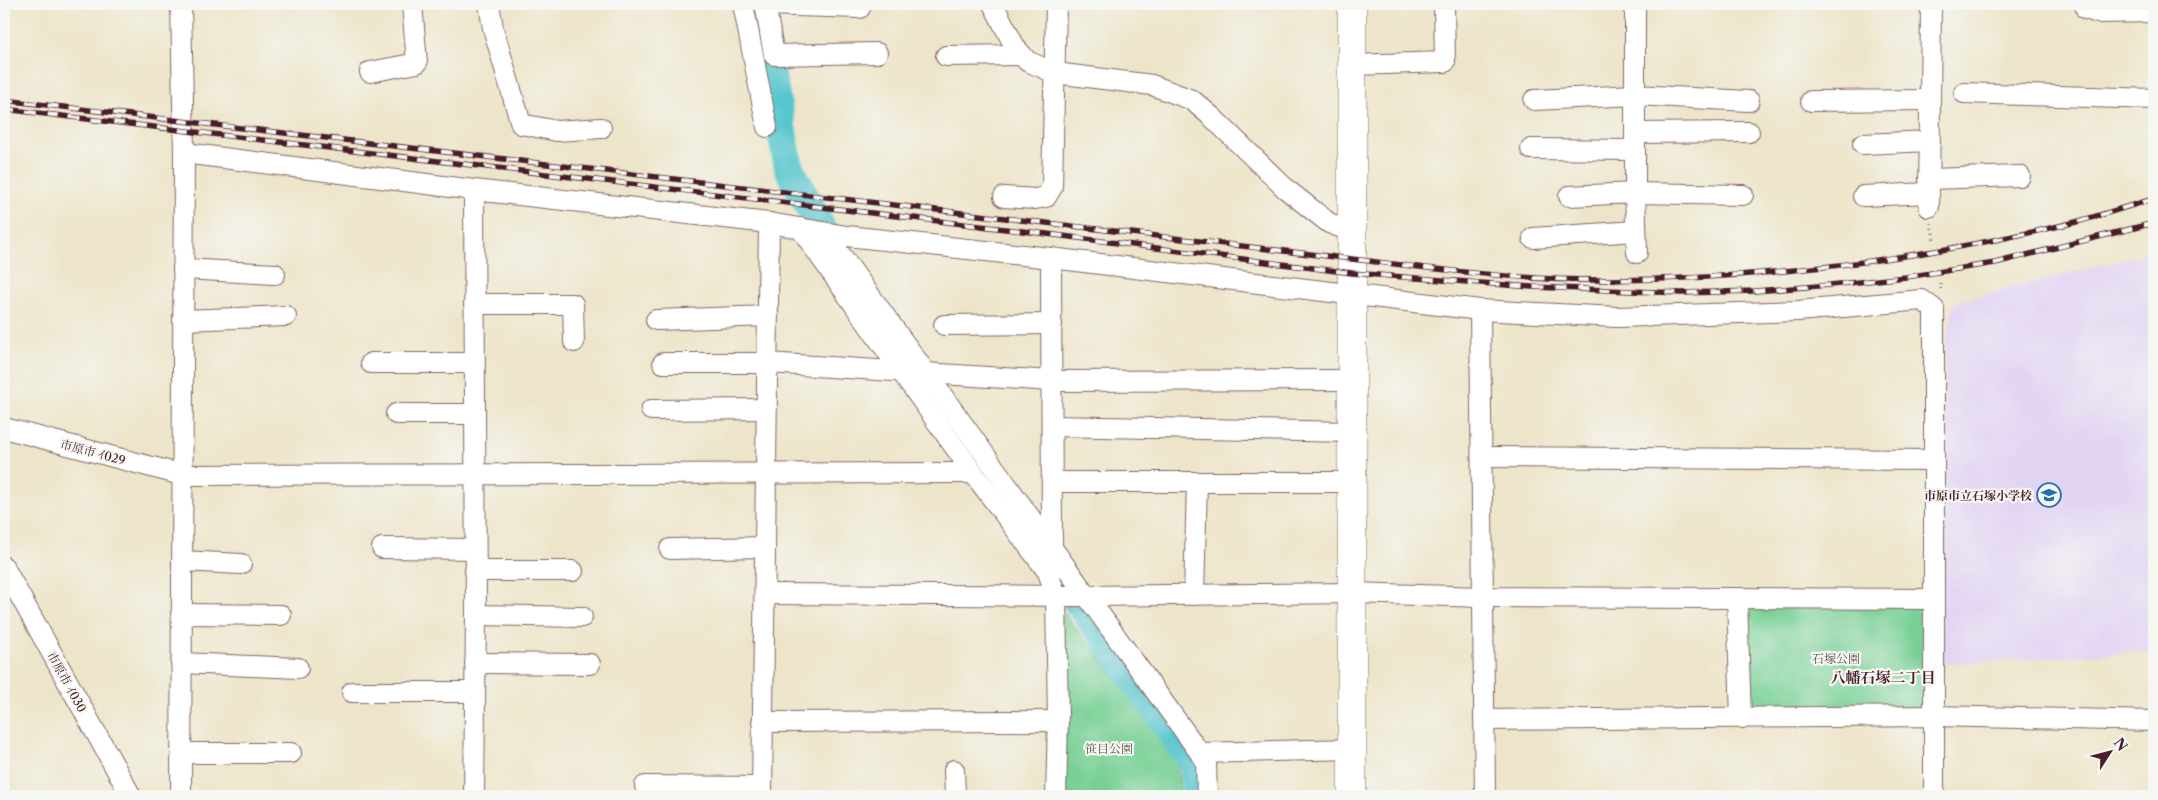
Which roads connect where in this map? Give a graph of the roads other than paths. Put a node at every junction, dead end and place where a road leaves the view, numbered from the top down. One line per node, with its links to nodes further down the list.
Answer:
1 (181, 4): 35 (street)
2 (412, 4): 19 (street)
3 (489, 4): 28 (street)
4 (743, 4): 29 (street)
5 (765, 4): 6 (street); 15 (street)
6 (860, 4)
7 (993, 4): 16 (street)
8 (1056, 4): 20 (street)
9 (1352, 4): 18 (street)
10 (1444, 4): 18 (street)
11 (1635, 4): 22 (street)
12 (1931, 4): 25 (street)
13 (2085, 4): 14 (street)
14 (2154, 12)
15 (877, 53)
16 (1022, 55): 17 (street); 20 (street)
17 (946, 56)
18 (1352, 65): 47 (street)
19 (370, 72)
20 (1055, 73): 43 (street); 47 (street)
21 (1964, 93): 23 (street)
22 (1635, 95): 24 (street); 26 (street); 31 (street)
23 (2154, 99)
24 (1534, 100)
25 (1930, 100): 27 (street); 32 (street)
26 (1748, 101)
27 (1811, 101)
28 (601, 128)
29 (768, 128)
30 (1749, 132): 31 (street)
31 (1635, 141): 34 (street); 38 (street)
32 (1930, 141): 33 (street); 39 (street)
33 (1863, 144)
34 (1531, 148)
35 (184, 153): 37 (street); 52 (street)
36 (2020, 176): 39 (street)
37 (474, 190): 44 (street); 55 (street)
38 (1635, 193): 40 (street); 41 (street); 46 (street)
39 (1929, 193): 42 (street)
40 (1743, 195)
41 (1568, 196)
42 (1863, 196)
43 (1004, 197)
44 (769, 223): 45 (street); 58 (street)
45 (800, 228): 48 (street); 68 (street)
46 (1636, 231): 49 (street); 50 (street)
47 (1352, 232): 54 (street)
48 (825, 233): 51 (street); 69 (street)
49 (1533, 238)
50 (1637, 253)
51 (1051, 258): 54 (street); 61 (street)
52 (183, 269): 53 (street); 59 (street)
53 (275, 274)
54 (1352, 294): 56 (street); 70 (street)
55 (474, 304): 63 (street); 66 (street)
56 (1480, 310): 79 (street); 80 (street)
57 (286, 316): 59 (street)
58 (768, 316): 60 (street); 64 (street)
59 (183, 320): 84 (street)
60 (656, 320)
61 (1052, 324): 62 (street); 71 (street)
62 (944, 326)
63 (574, 342)
64 (767, 362): 67 (street); 68 (street); 72 (street)
65 (371, 363): 66 (street)
66 (474, 363): 75 (street)
67 (663, 363)
68 (901, 372): 69 (street); 81 (street)
69 (929, 374): 71 (street); 88 (street)
70 (1352, 380): 71 (street); 78 (street)
71 (1052, 381): 76 (street)
72 (766, 409): 73 (street); 83 (street)
73 (652, 410)
74 (396, 414): 75 (street)
75 (474, 414): 82 (street)
76 (1052, 426): 78 (street); 85 (street)
77 (4, 428): 84 (street, 市原市 ｲ029)
78 (1352, 432): 87 (street)
79 (1482, 457): 80 (street); 103 (street)
80 (1934, 460): 105 (street)
81 (973, 473): 83 (street, 市原市 ｲ029); 101 (street)
82 (474, 474): 83 (street, 市原市 ｲ029); 84 (street, 市原市 ｲ029); 91 (street)
83 (766, 475): 89 (street)
84 (182, 476): 93 (street)
85 (1052, 482): 86 (street); 88 (street)
86 (1196, 482): 87 (street); 100 (street)
87 (1352, 482): 99 (street)
88 (1052, 546): 102 (street)
89 (765, 547): 92 (street); 98 (street)
90 (382, 548): 91 (street)
91 (475, 549): 96 (street)
92 (670, 549)
93 (182, 561): 94 (street); 106 (street)
94 (241, 564)
95 (4, 567): 129 (street, 市原市 ｲ030)
96 (475, 571): 97 (street); 107 (street)
97 (573, 571)
98 (765, 594): 101 (street); 121 (street)
99 (1352, 594): 100 (street); 103 (street); 122 (street)
100 (1194, 595): 102 (street)
101 (1056, 596): 102 (street); 119 (street)
102 (1086, 596): 125 (street)
103 (1483, 597): 104 (street); 118 (street)
104 (1737, 598): 105 (street); 117 (street)
105 (1934, 599): 116 (street)
106 (181, 614): 108 (street); 111 (street)
107 (476, 614): 109 (street); 110 (street)
108 (281, 615)
109 (582, 617)
110 (475, 663): 112 (street); 115 (street)
111 (181, 664): 113 (street); 123 (street)
112 (590, 664)
113 (298, 668)
114 (352, 692): 115 (street)
115 (475, 692): 131 (street)
116 (1934, 716): 117 (street); 120 (street); 137 (street)
117 (1741, 718): 118 (street)
118 (1484, 720): 136 (street)
119 (1058, 721): 121 (street); 133 (street)
120 (2154, 721)
121 (762, 722): 128 (street)
122 (1352, 749): 125 (street); 135 (street)
123 (181, 753): 124 (street); 130 (street)
124 (291, 753)
125 (1200, 753): 134 (street)
126 (954, 770): 132 (street)
127 (645, 786): 128 (street)
128 (762, 792)
129 (132, 796)
130 (181, 796)
131 (474, 796)
132 (955, 796)
133 (1056, 796)
134 (1206, 796)
135 (1352, 796)
136 (1485, 796)
137 (1934, 796)

